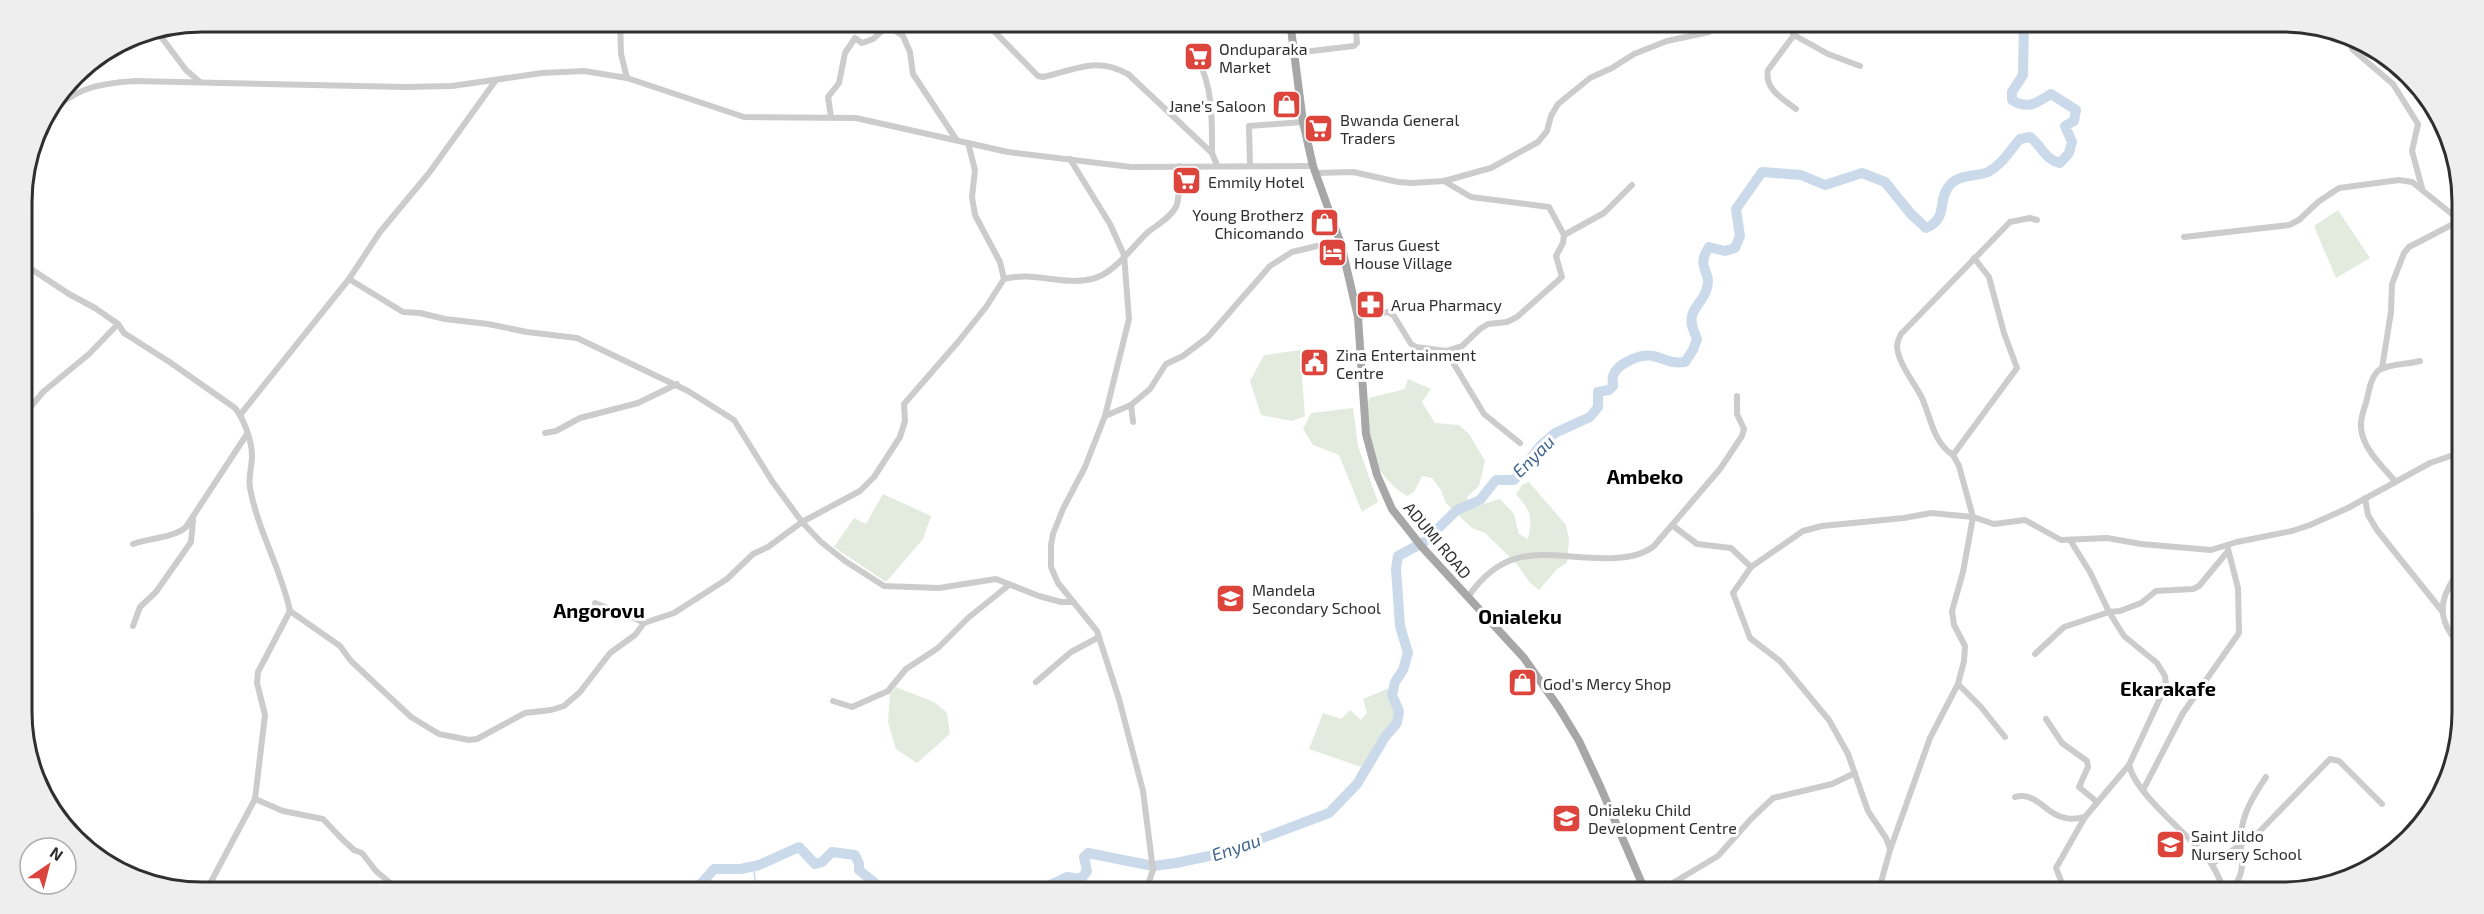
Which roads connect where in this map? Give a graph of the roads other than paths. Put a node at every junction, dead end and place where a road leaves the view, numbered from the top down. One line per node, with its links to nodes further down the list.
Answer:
1 (620, 32): 15 (street)
2 (881, 32): 20 (street)
3 (897, 32): 22 (street)
4 (993, 32): 24 (street)
5 (1292, 32): 12 (main road, ADUMI ROAD)
6 (1355, 32): 12 (street)
7 (1709, 32): 30 (street)
8 (1792, 32): 9 (street)
9 (1794, 35): 14 (street); 19 (street)
10 (161, 37): 17 (street)
11 (2352, 47): 32 (street)
12 (1295, 53): 21 (main road, ADUMI ROAD)
13 (1198, 59): 24 (street)
14 (1860, 66)
15 (627, 78): 16 (street); 20 (street)
16 (496, 80): 17 (street); 42 (street)
17 (200, 82): 18 (street)
18 (67, 98)
19 (1796, 109)
20 (831, 117): 22 (street)
21 (1303, 122): 28 (street); 29 (main road, ADUMI ROAD)
22 (956, 139): 23 (street)
23 (968, 143): 25 (street); 43 (street)
24 (1212, 153): 26 (street)
25 (1070, 159): 27 (street); 39 (street)
26 (1217, 165): 27 (street); 28 (street)
27 (1179, 166): 39 (street)
28 (1250, 166): 29 (street)
29 (1315, 169): 30 (street); 44 (main road, ADUMI ROAD)
30 (1444, 180): 36 (street)
31 (1632, 185): 36 (street)
32 (2422, 189): 33 (street); 37 (street)
33 (2452, 215)
34 (2037, 220): 40 (street)
35 (2452, 226): 48 (street)
36 (1564, 235): 46 (street)
37 (2184, 237)
38 (1317, 246): 52 (street)
39 (1124, 255): 43 (street); 54 (street)
40 (1974, 258): 59 (street); 59 (street)
41 (32, 270): 45 (street)
42 (349, 279): 49 (street); 53 (street)
43 (1004, 279): 65 (street)
44 (1358, 317): 46 (street); 73 (main road, ADUMI ROAD)
45 (117, 324): 51 (street); 53 (street)
46 (1446, 351): 58 (street)
47 (2420, 361): 48 (street)
48 (2382, 368): 61 (street)
49 (677, 384): 56 (street); 65 (street)
50 (1737, 396): 66 (street)
51 (32, 405)
52 (1131, 405): 54 (street); 55 (street)
53 (240, 415): 57 (street)
54 (1105, 416): 74 (street)
55 (1133, 422)
56 (545, 433)
57 (247, 434): 64 (street); 76 (street)
58 (1520, 443)
59 (1953, 455): 63 (street)
60 (2452, 455): 61 (street)
61 (2395, 481): 62 (street)
62 (2365, 498): 69 (street); 77 (street)
63 (1973, 517): 67 (street); 70 (street); 85 (street)
64 (193, 519): 68 (street); 80 (street)
65 (802, 522): 72 (street); 79 (street)
66 (1672, 525): 70 (street); 73 (street)
67 (2070, 540): 69 (street); 78 (street)
68 (133, 544)
69 (2228, 548): 78 (street); 92 (street)
70 (1751, 567): 90 (street)
71 (2452, 584): 77 (street)
72 (1009, 585): 74 (street); 86 (street)
73 (1468, 597): 104 (main road, ADUMI ROAD)
74 (1072, 602): 82 (street)
75 (596, 603): 79 (street)
76 (290, 611): 79 (street); 94 (street)
77 (2442, 611): 81 (street)
78 (2109, 612): 83 (street); 89 (street)
79 (644, 623)
80 (133, 626)
81 (2452, 634)
82 (1099, 637): 84 (street); 103 (street)
83 (2035, 654)
84 (1036, 682)
85 (1958, 684): 88 (street); 99 (street)
86 (833, 701)
87 (2046, 719): 95 (street)
88 (2005, 737)
89 (2130, 765): 92 (street); 95 (street)
90 (1855, 773): 99 (street); 105 (street)
91 (2266, 777): 98 (street)
92 (2143, 790): 100 (street)
93 (2015, 797): 97 (street)
94 (255, 799): 101 (street); 102 (street)
95 (2097, 802): 97 (street)
96 (2382, 804): 98 (street)
97 (2085, 817): 107 (street)
98 (2240, 845): 100 (street); 109 (street)
99 (1890, 850): 106 (street)
100 (2212, 864): 108 (street)
101 (211, 882)
102 (389, 882)
103 (1149, 882)
104 (1642, 882)
105 (1674, 882)
106 (1881, 882)
107 (2061, 882)
108 (2222, 882)
109 (2238, 882)

